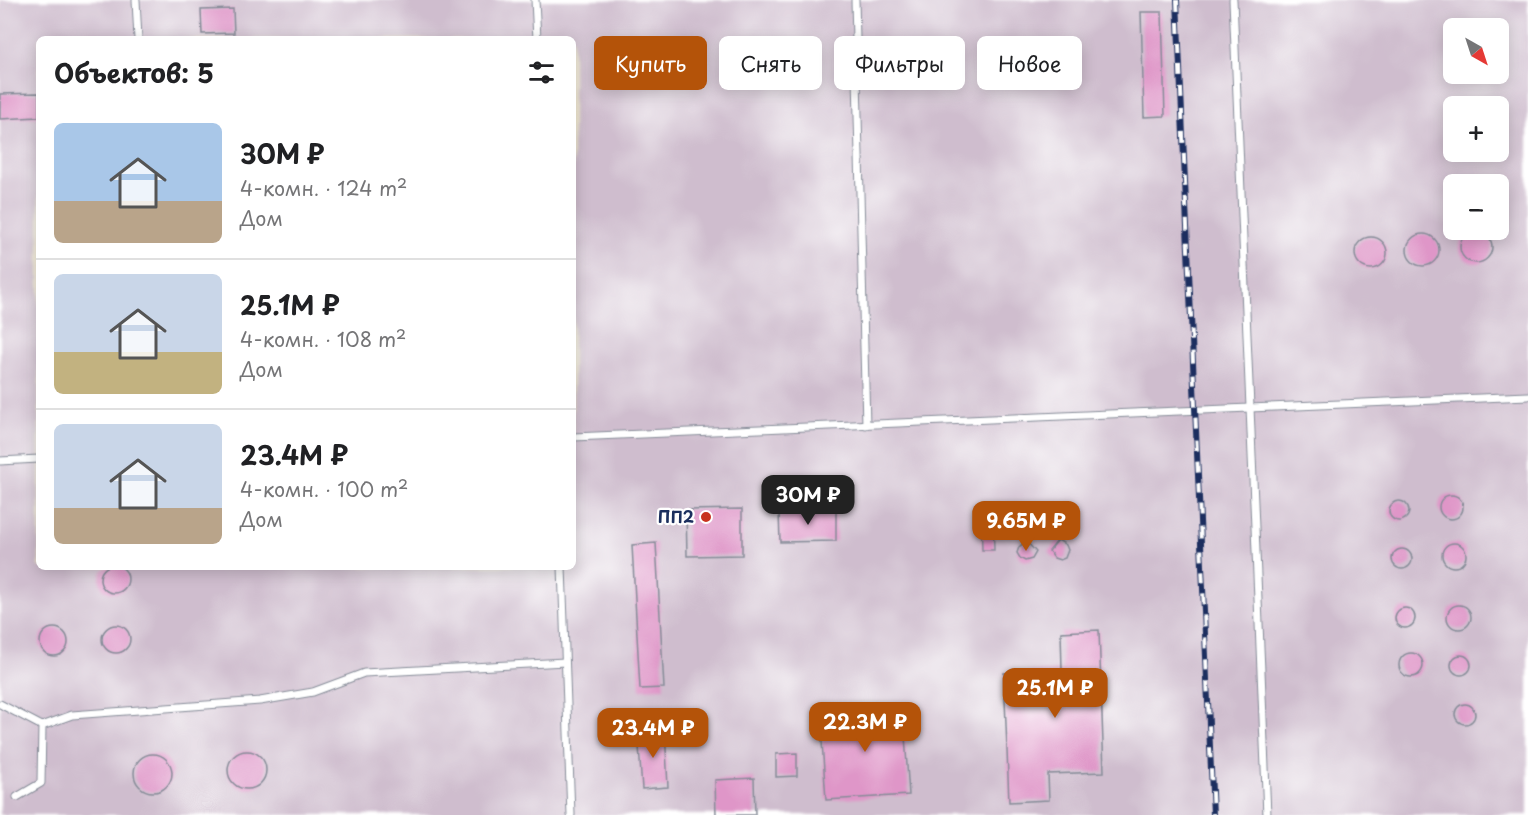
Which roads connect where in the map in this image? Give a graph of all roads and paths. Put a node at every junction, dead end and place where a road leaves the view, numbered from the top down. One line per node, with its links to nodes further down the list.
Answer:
1 (136, 0): 5 (lane)
2 (535, 0): 6 (lane)
3 (855, 0): 9 (lane)
4 (1233, 0): 8 (lane)
5 (138, 36)
6 (537, 36)
7 (1528, 396): 8 (lane)
8 (1249, 410): 9 (lane); 19 (lane)
9 (866, 425): 10 (lane)
10 (576, 437)
11 (36, 459): 12 (lane)
12 (0, 460)
13 (562, 570): 14 (lane)
14 (565, 662): 16 (lane); 18 (lane)
15 (0, 704): 16 (lane)
16 (42, 726): 17 (lane)
17 (17, 796)
18 (571, 815)
19 (1268, 815)

